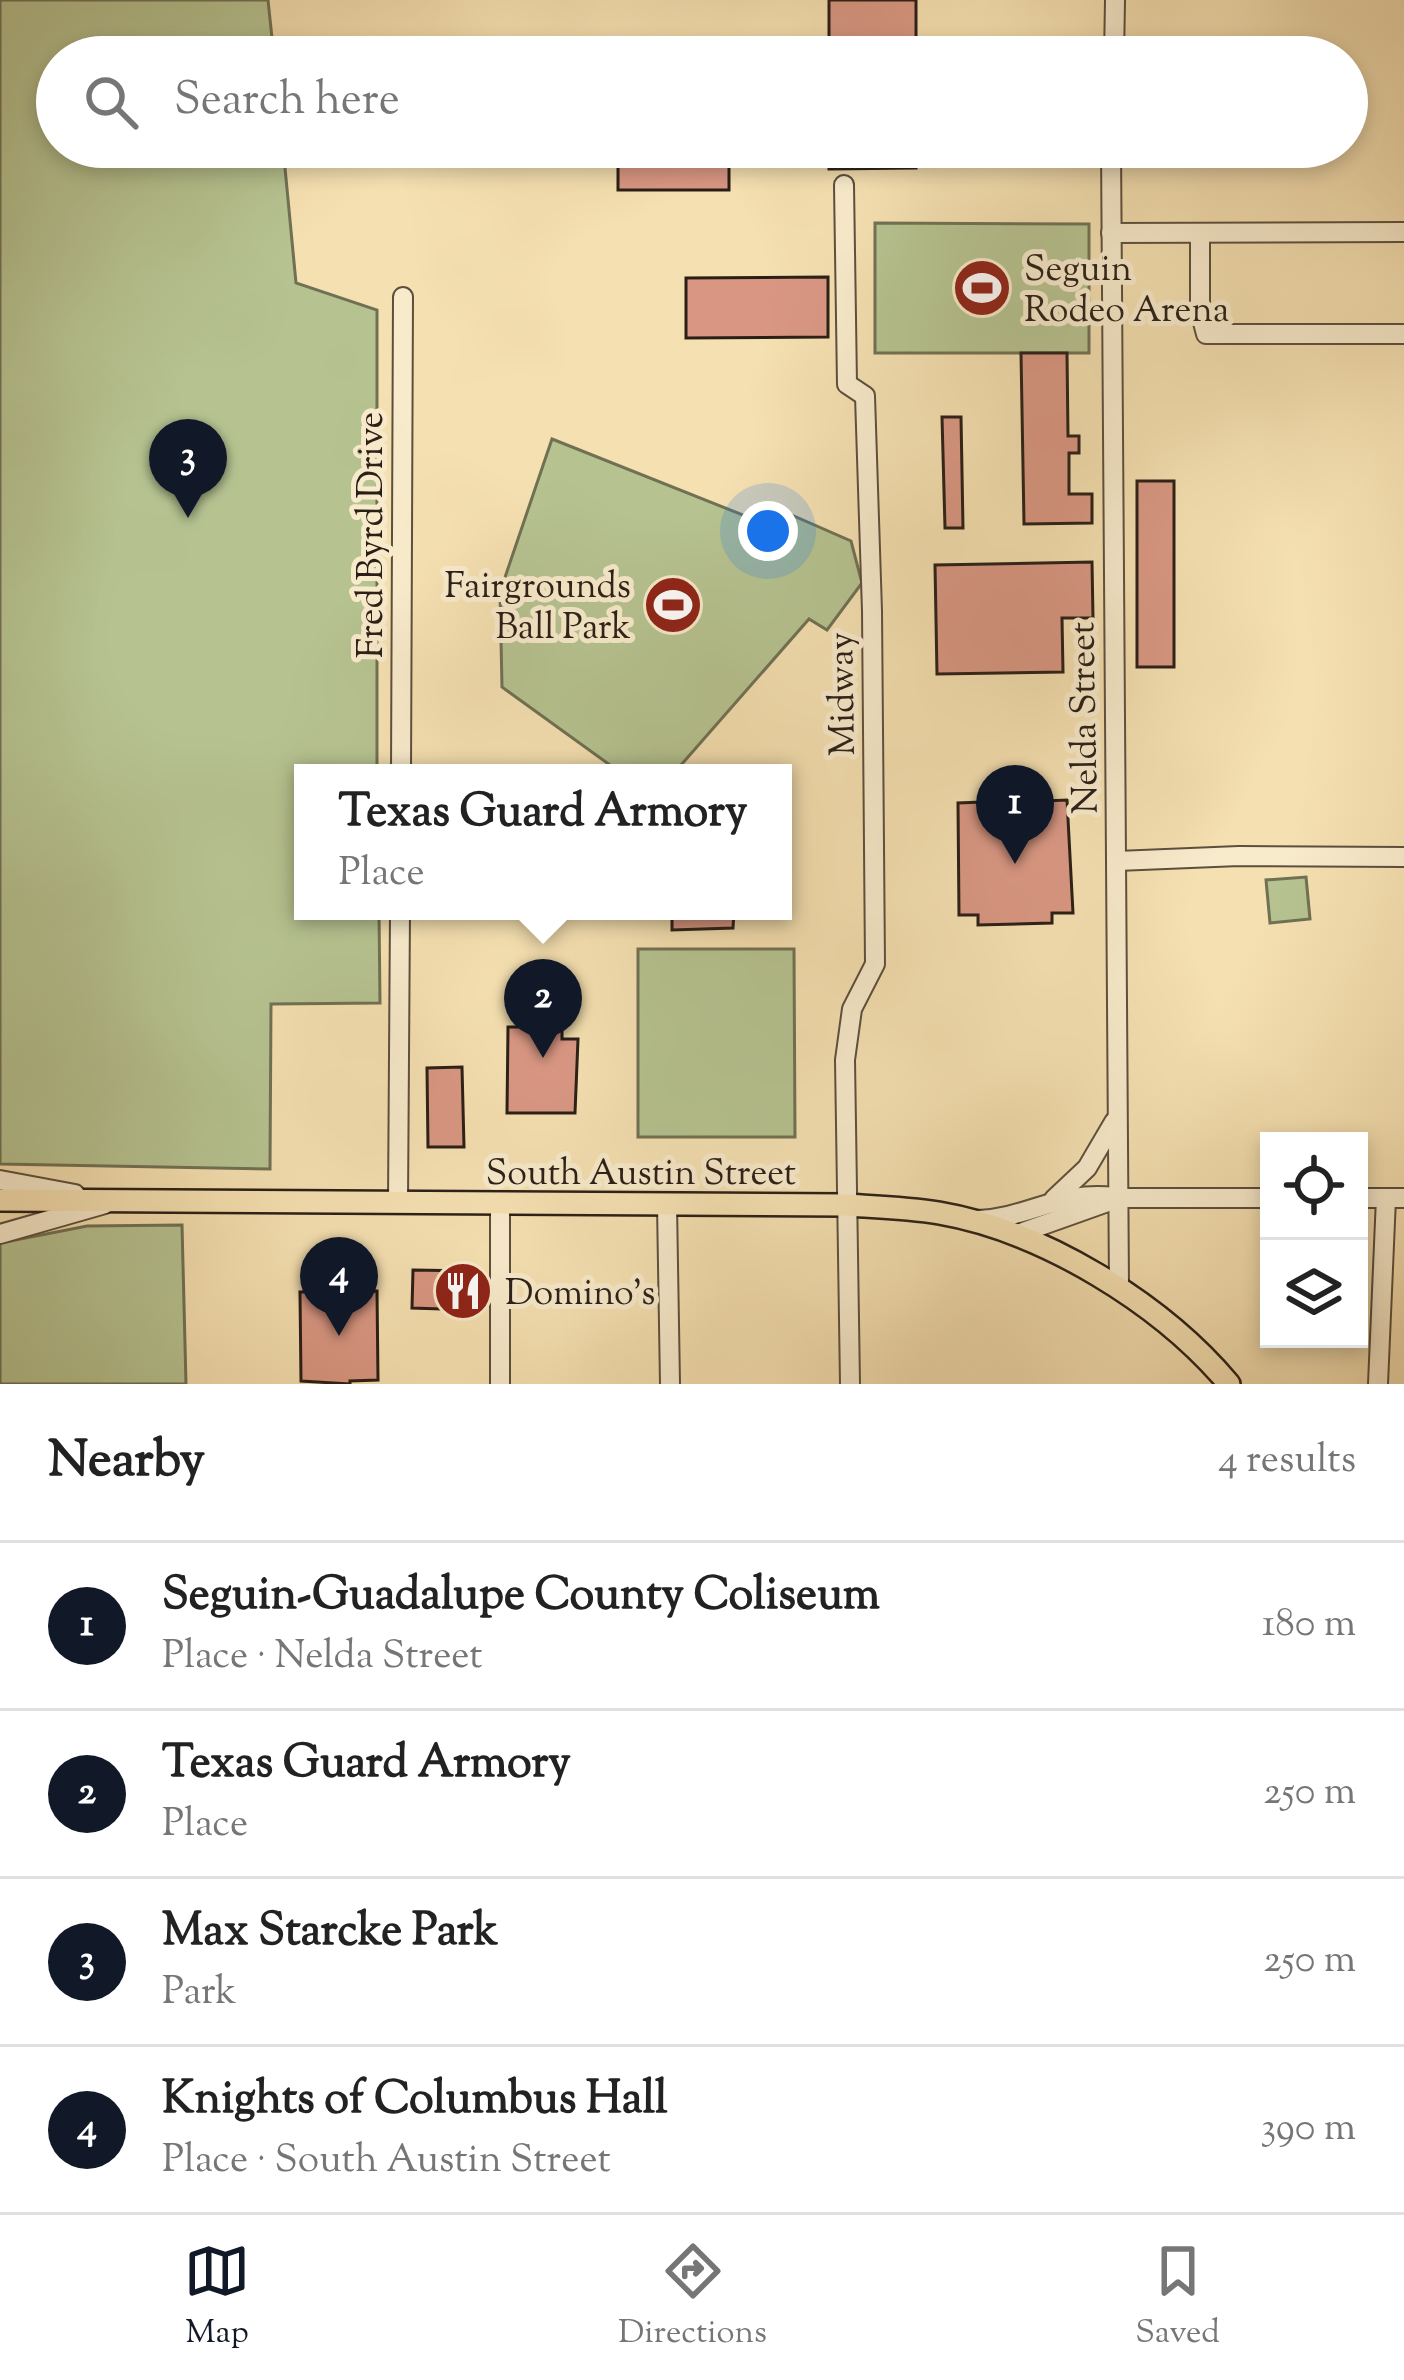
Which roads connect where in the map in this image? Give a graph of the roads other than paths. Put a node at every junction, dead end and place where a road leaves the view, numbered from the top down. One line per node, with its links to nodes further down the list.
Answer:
1 (1115, 0): 2 (street)
2 (1114, 36)
3 (1112, 168): 5 (street, Nelda Street)
4 (844, 185): 25 (street, Midway)
5 (1111, 232): 7 (street); 12 (street, Nelda Street)
6 (1404, 232): 7 (street)
7 (1200, 233): 9 (street)
8 (403, 297): 10 (street, Fred Byrd Drive)
9 (1404, 334)
10 (401, 764)
11 (1404, 857): 12 (street)
12 (1117, 861): 14 (street, Nelda Street)
13 (400, 920): 22 (street)
14 (1117, 1118): 16 (street, Nelda Street); 19 (street)
15 (0, 1180): 21 (street)
16 (1120, 1198): 17 (street); 19 (street); 28 (street); 29 (street, Nelda Street)
17 (1260, 1198)
18 (1395, 1198): 34 (street)
19 (1054, 1199): 26 (street)
20 (0, 1200): 21 (main road, South Austin Street)
21 (121, 1200): 22 (main road, South Austin Street); 27 (street)
22 (398, 1202): 23 (main road, South Austin Street)
23 (500, 1203): 24 (main road, South Austin Street); 30 (street)
24 (667, 1205): 25 (main road, South Austin Street); 31 (street)
25 (846, 1205): 26 (main road, South Austin Street); 32 (street)
26 (971, 1220): 28 (main road, South Austin Street)
27 (0, 1234)
28 (1015, 1234): 29 (main road, South Austin Street)
29 (1119, 1288): 33 (main road, South Austin Street)
30 (500, 1384)
31 (670, 1384)
32 (850, 1384)
33 (1229, 1384)
34 (1378, 1384)

